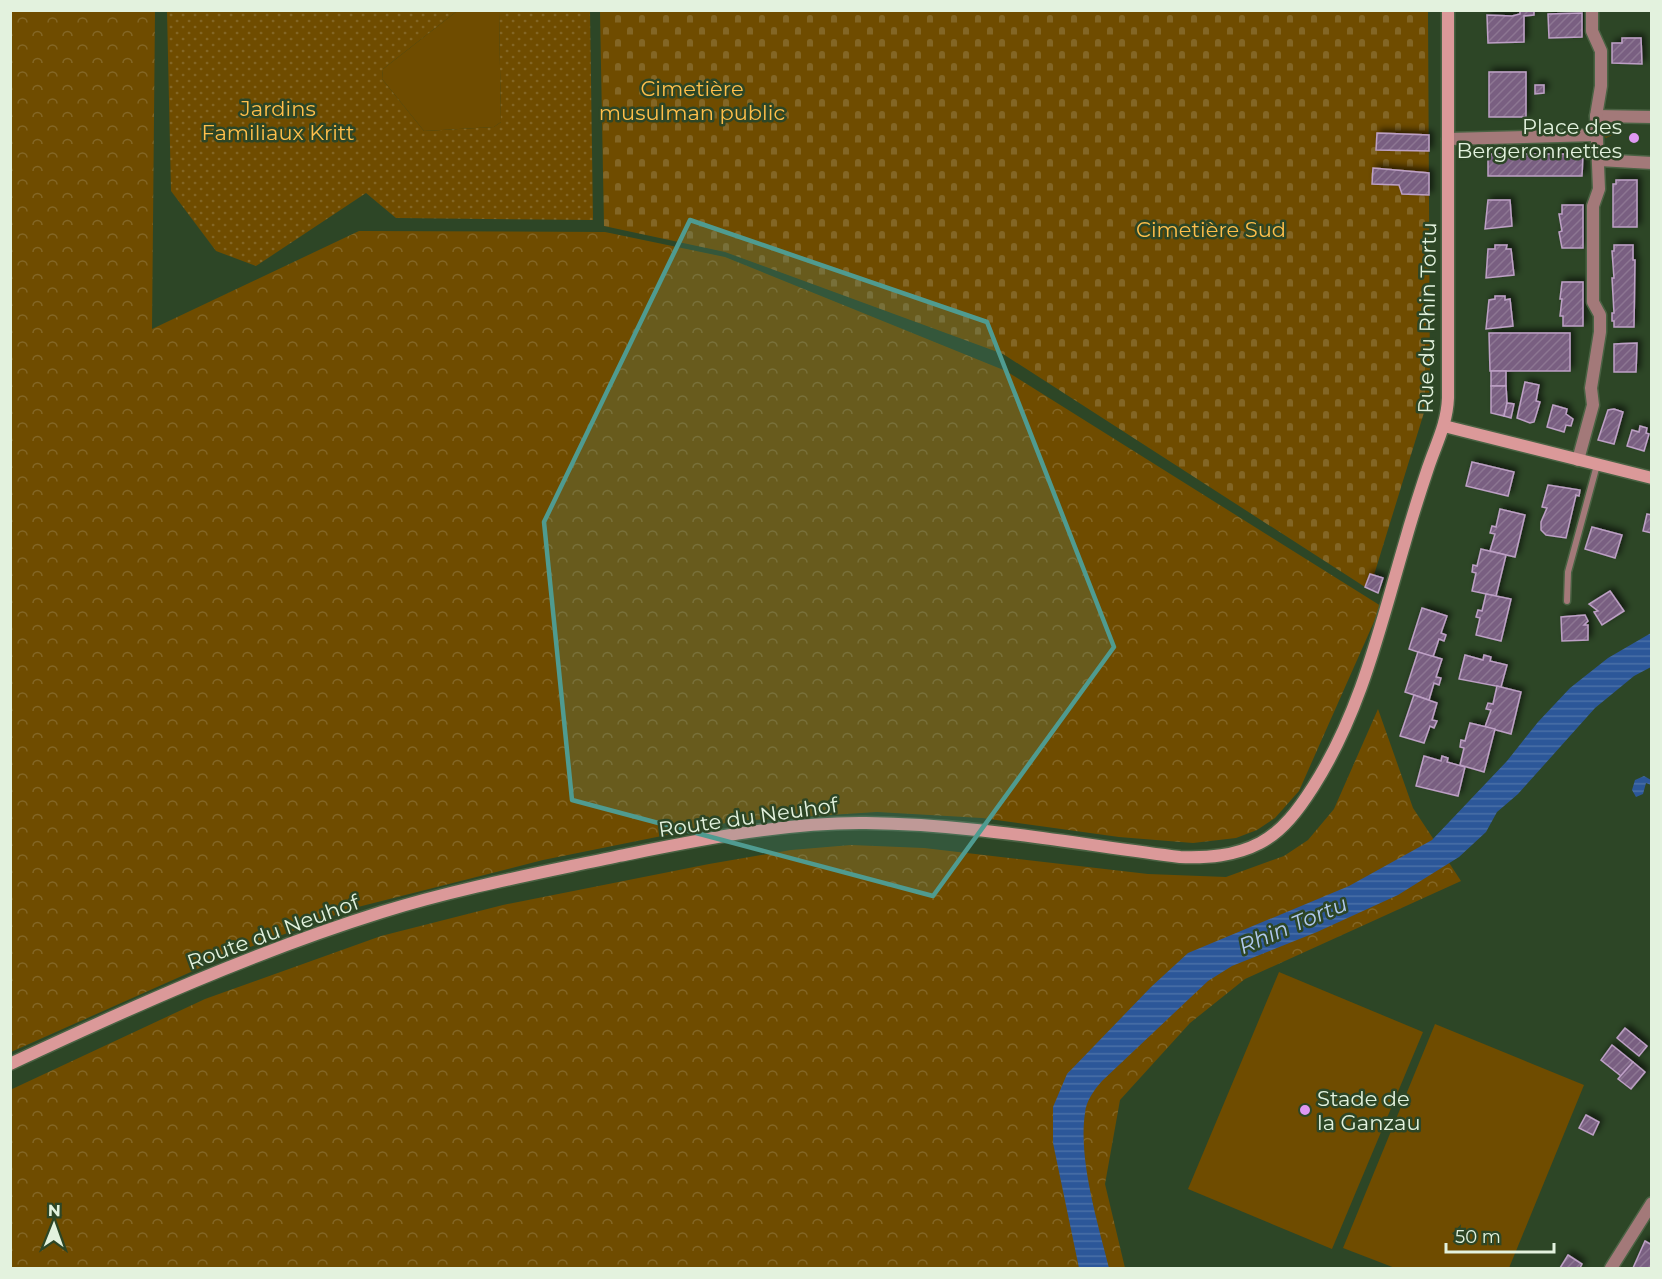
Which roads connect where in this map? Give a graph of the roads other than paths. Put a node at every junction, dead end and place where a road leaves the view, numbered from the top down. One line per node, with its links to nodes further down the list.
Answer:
1 (1448, 10): 6 (street, Rue du Rhin Tortu)
2 (1592, 10): 3 (street)
3 (1596, 116): 4 (street); 5 (street)
4 (1652, 117)
5 (1596, 135): 6 (street); 7 (street)
6 (1449, 139): 9 (street, Rue du Rhin Tortu)
7 (1599, 160): 8 (street); 10 (street)
8 (1652, 163)
9 (1444, 426): 10 (street); 14 (street, Rue du Rhin Tortu)
10 (1578, 460): 11 (street)
11 (1597, 465): 12 (street); 13 (lane)
12 (1652, 478)
13 (1567, 601)
14 (1384, 616): 15 (street, Route du Neuhof)
15 (10, 1064)
16 (1652, 1203): 17 (street)
17 (1611, 1269)

